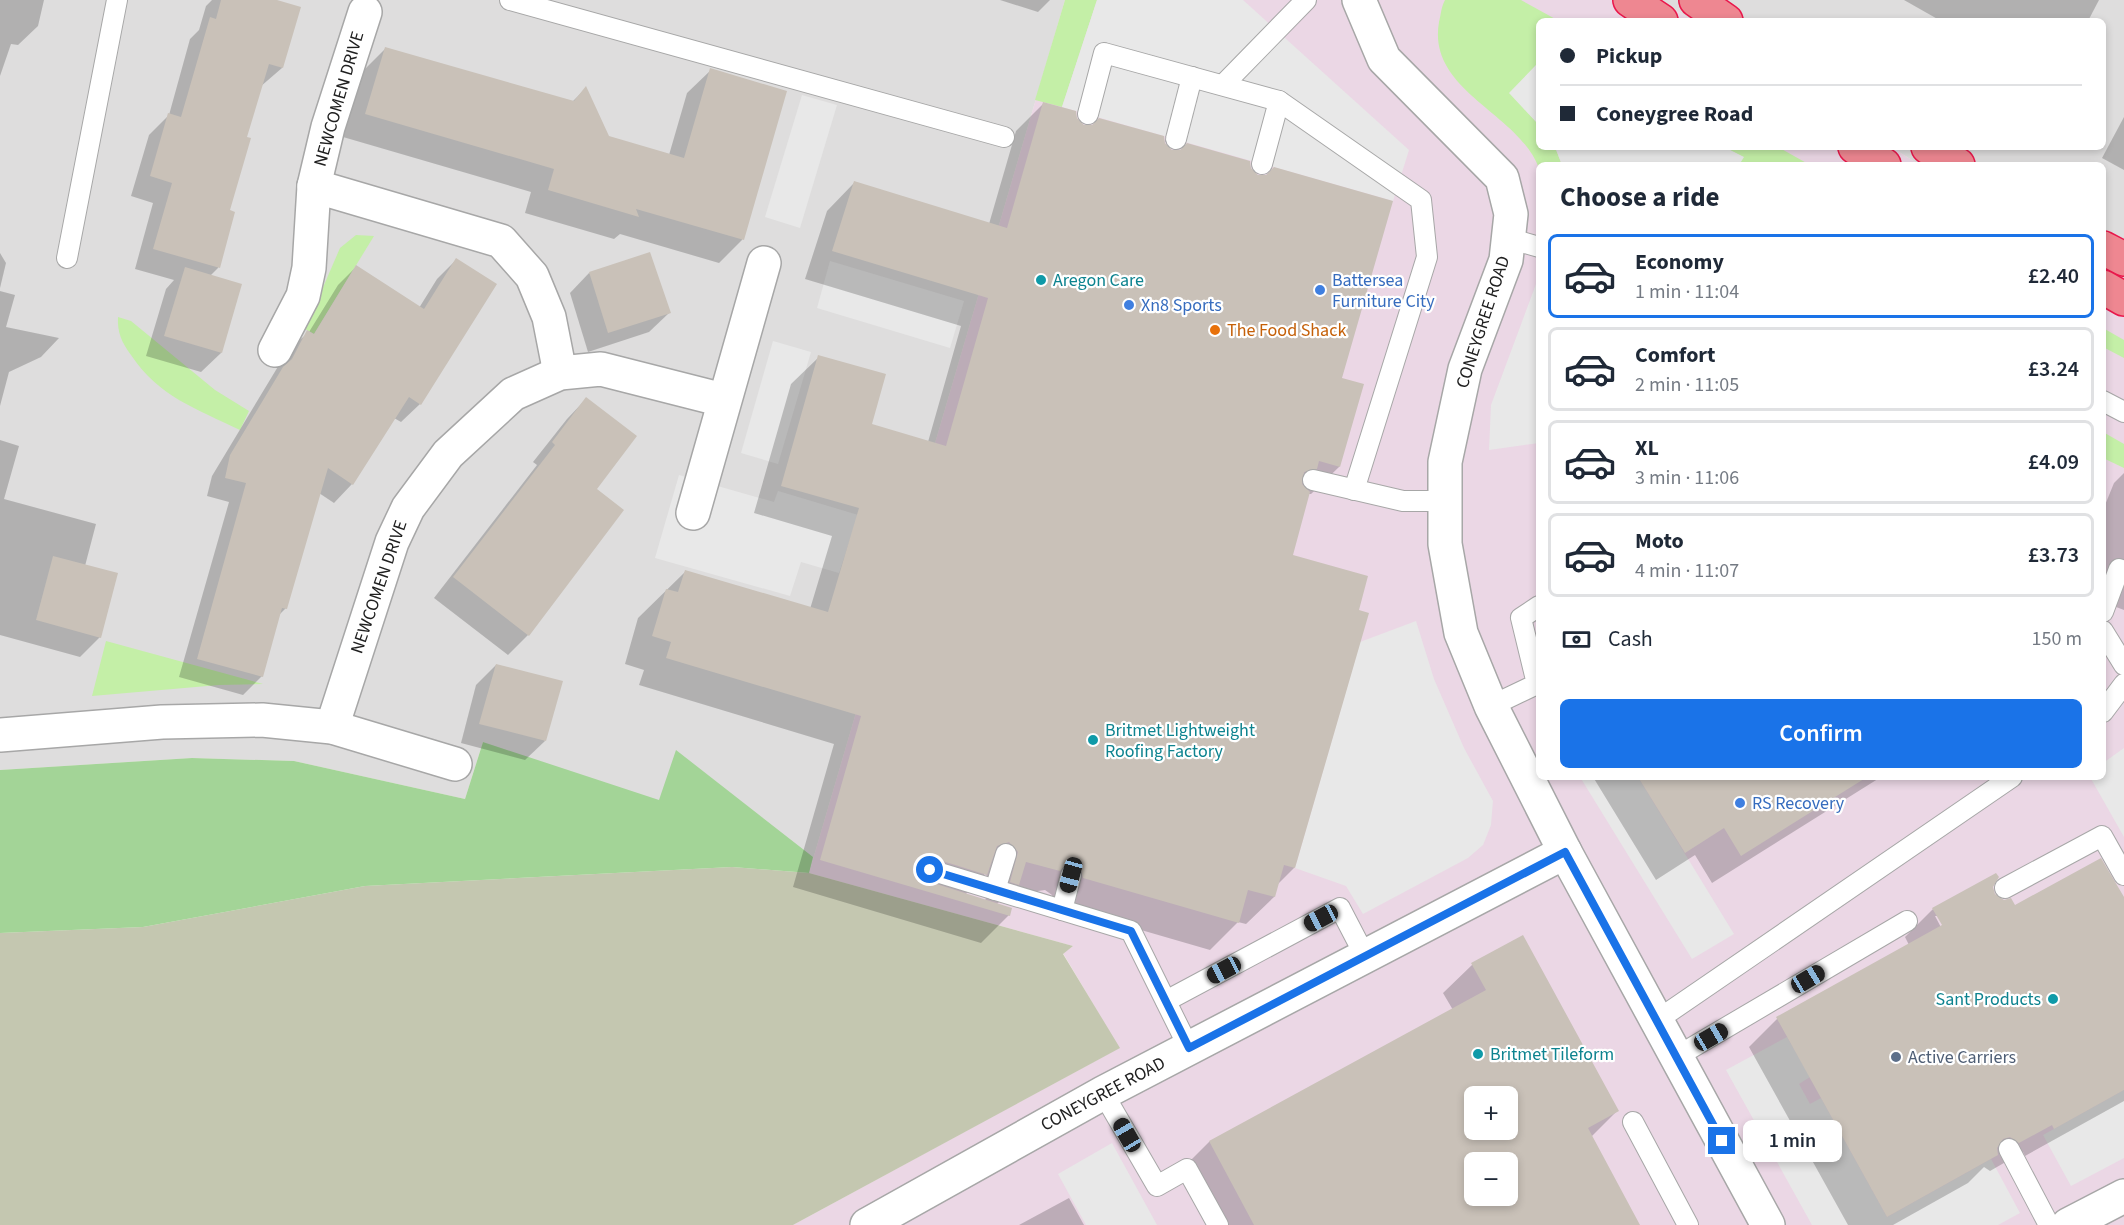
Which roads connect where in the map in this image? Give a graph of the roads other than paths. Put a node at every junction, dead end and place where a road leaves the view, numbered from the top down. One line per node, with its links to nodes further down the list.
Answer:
1 (117, 0): 25 (lane)
2 (510, 0): 14 (lane)
3 (1306, 0): 11 (lane)
4 (1359, 0): 22 (street, CONEYGREE ROAD)
5 (1630, 0): 8 (highway)
6 (1696, 0): 9 (highway)
7 (364, 12): 21 (street, NEWCOMEN DRIVE)
8 (1656, 18)
9 (1722, 18)
10 (1192, 76): 11 (lane); 13 (lane); 15 (lane)
11 (1223, 85): 12 (lane)
12 (1279, 101): 20 (lane); 36 (lane)
13 (1088, 114)
14 (1004, 137)
15 (1176, 139)
16 (1860, 150): 18 (highway)
17 (1933, 150): 19 (highway)
18 (1879, 162)
19 (1953, 162)
20 (1262, 164)
21 (314, 186): 30 (street, NEWCOMEN DRIVE); 31 (street, NEWCOMEN DRIVE)
22 (1508, 238): 23 (lane); 37 (street, CONEYGREE ROAD)
23 (1536, 247)
24 (2106, 250): 26 (highway)
25 (67, 258)
26 (2124, 259)
27 (764, 263): 32 (street)
28 (2106, 289): 29 (highway)
29 (2124, 299)
30 (275, 350)
31 (560, 373): 32 (street, NEWCOMEN DRIVE); 49 (street, NEWCOMEN DRIVE)
32 (723, 400): 38 (street)
33 (2106, 403): 34 (lane)
34 (2124, 412)
35 (1313, 480): 36 (lane)
36 (1354, 490): 37 (lane)
37 (1445, 501): 47 (street, CONEYGREE ROAD)
38 (693, 513)
39 (2119, 569): 40 (lane)
40 (2106, 604)
41 (1536, 608): 44 (lane)
42 (2106, 637): 43 (lane)
43 (2124, 665)
44 (1536, 680)
45 (1536, 684): 47 (lane)
46 (2124, 684): 48 (lane)
47 (1491, 706): 53 (street, CONEYGREE ROAD)
48 (2106, 708)
49 (332, 727): 50 (street); 51 (street)
50 (0, 735)
51 (455, 764)
52 (2008, 780): 64 (lane)
53 (1565, 852): 62 (street, CONEYGREE ROAD); 64 (street, CONEYGREE ROAD)
54 (1006, 854): 59 (lane)
55 (930, 870): 59 (lane)
56 (2124, 874): 58 (lane)
57 (1071, 875): 60 (lane)
58 (2006, 888)
59 (995, 890): 60 (lane)
60 (1062, 910): 63 (lane)
61 (1907, 921): 66 (lane)
62 (1365, 956): 63 (lane); 65 (street, CONEYGREE ROAD)
63 (1166, 1001): 65 (lane)
64 (1656, 1021): 66 (street, CONEYGREE ROAD)
65 (1189, 1048): 67 (street, CONEYGREE ROAD)
66 (1676, 1057): 74 (street, CONEYGREE ROAD)
67 (1103, 1093): 71 (street, CONEYGREE ROAD); 72 (lane)
68 (1633, 1122): 73 (lane)
69 (2008, 1149): 75 (lane)
70 (2124, 1196): 76 (street)
71 (867, 1225)
72 (1218, 1225)
73 (1688, 1225)
74 (1768, 1225)
75 (2049, 1225)
76 (2068, 1225)

